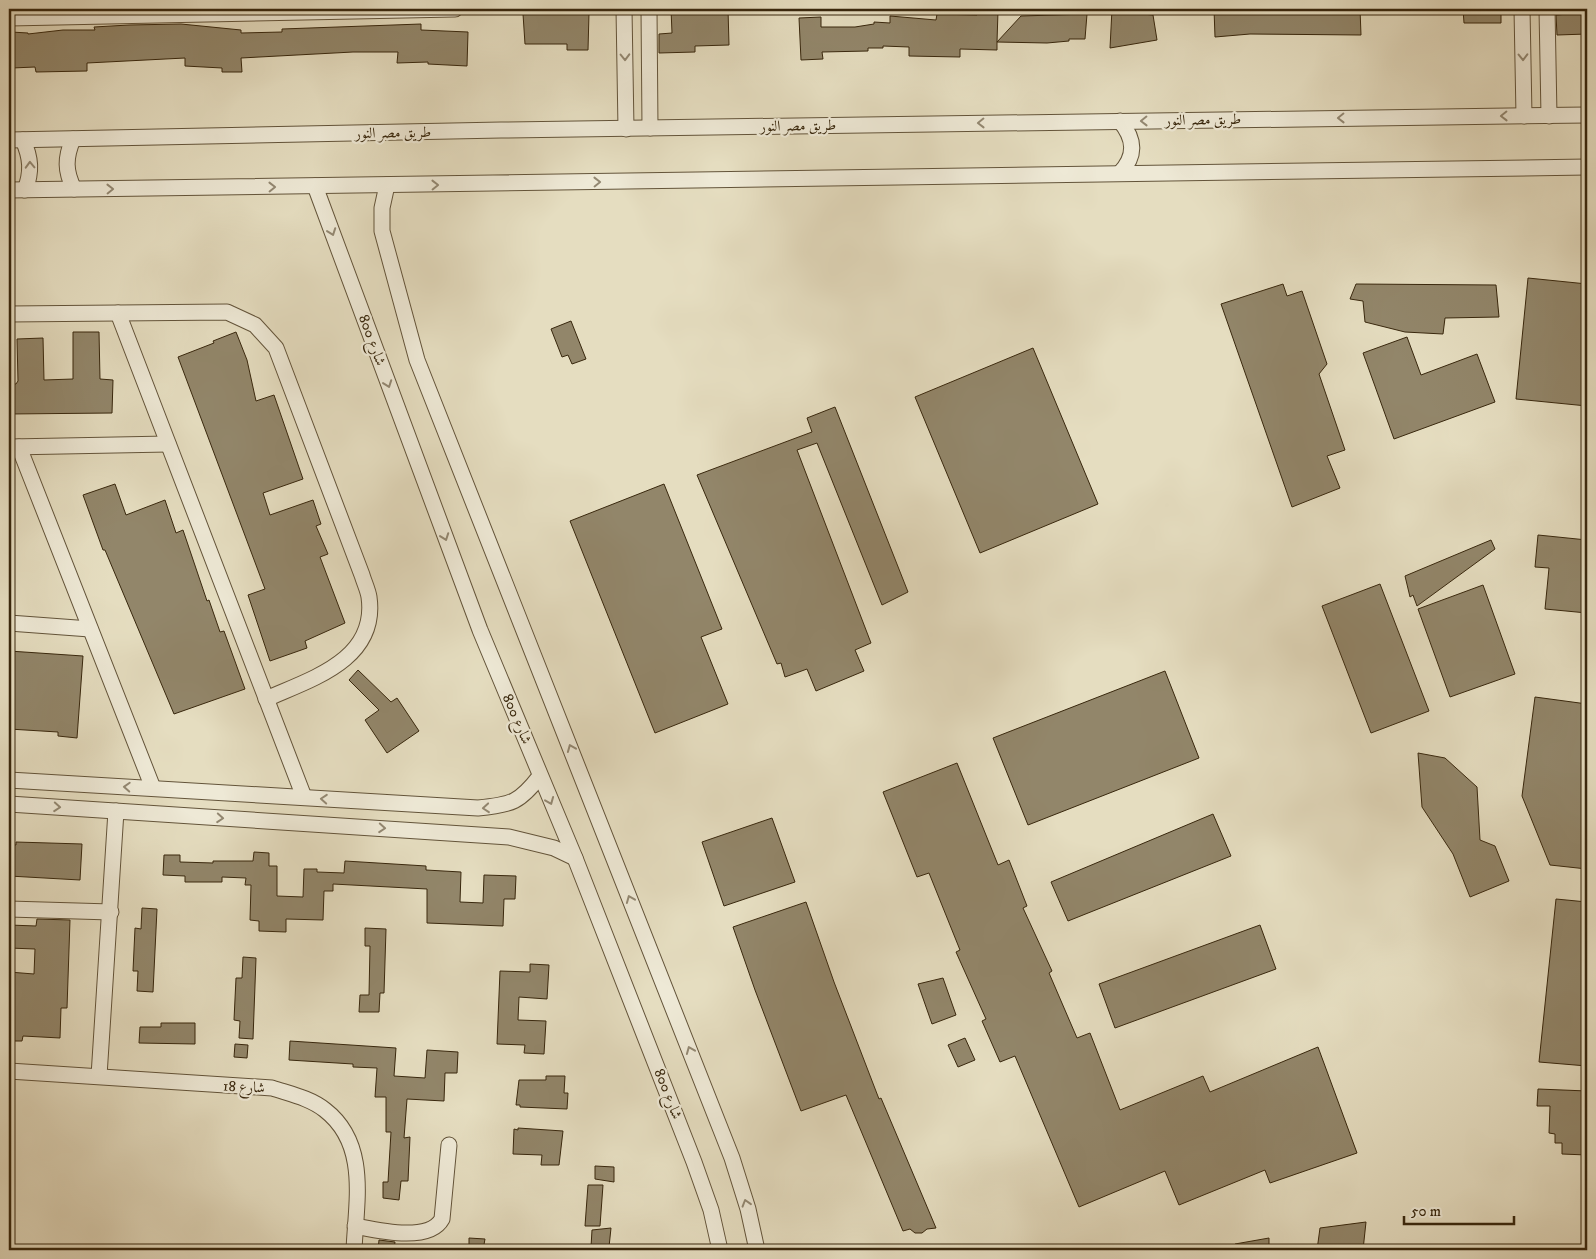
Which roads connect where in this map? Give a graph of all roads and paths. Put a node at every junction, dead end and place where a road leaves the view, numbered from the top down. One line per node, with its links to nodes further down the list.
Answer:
1 (455, 9): 6 (street)
2 (624, 9): 16 (street, one-way to 16)
3 (649, 9): 15 (street)
4 (1522, 9): 10 (street)
5 (1547, 9): 9 (street)
6 (199, 11): 7 (street)
7 (92, 12): 8 (street)
8 (9, 18)
9 (1548, 33): 10 (street); 13 (street)
10 (1523, 34): 12 (street, one-way to 12)
11 (1587, 115): 13 (street, طريق مصر النور)
12 (1524, 116): 13 (street, طريق مصر النور); 14 (street, طريق مصر النور, one-way to 14)
13 (1549, 116)
14 (1120, 121): 15 (street, طريق مصر النور, one-way to 15); 20 (street)
15 (650, 128): 16 (street, طريق مصر النور)
16 (626, 129): 17 (street, طريق مصر النور)
17 (73, 139): 18 (street, طريق مصر النور); 23 (street)
18 (16, 140): 25 (street, one-way to 18)
19 (1587, 167): 20 (street)
20 (1120, 174): 21 (street, one-way to 20)
21 (387, 185): 22 (street); 48 (street, one-way to 21)
22 (315, 186): 23 (street, one-way to 22); 33 (street, شارع 800, one-way to 33)
23 (74, 189): 25 (street)
24 (9, 190): 25 (street)
25 (25, 190)
26 (118, 313): 27 (street); 28 (street); 32 (street)
27 (9, 314)
28 (168, 444): 29 (street); 32 (street)
29 (14, 447): 31 (street)
30 (9, 623): 31 (street)
31 (90, 629): 35 (street)
32 (266, 699): 36 (street)
33 (540, 776): 36 (street, one-way to 36); 39 (street, شارع 800, one-way to 39)
34 (9, 780): 35 (street, one-way to 34)
35 (153, 788): 36 (street)
36 (304, 797)
37 (9, 804): 38 (street, one-way to 38)
38 (116, 811): 39 (street, one-way to 39); 41 (street)
39 (575, 858): 47 (street, شارع 800)
40 (9, 909): 41 (street)
41 (111, 912): 43 (street)
42 (9, 1070): 43 (street, شارع 18)
43 (99, 1076): 45 (street, شارع 18)
44 (448, 1145): 45 (street)
45 (355, 1226): 46 (street, شارع 18)
46 (354, 1250)
47 (720, 1250)
48 (757, 1250)

